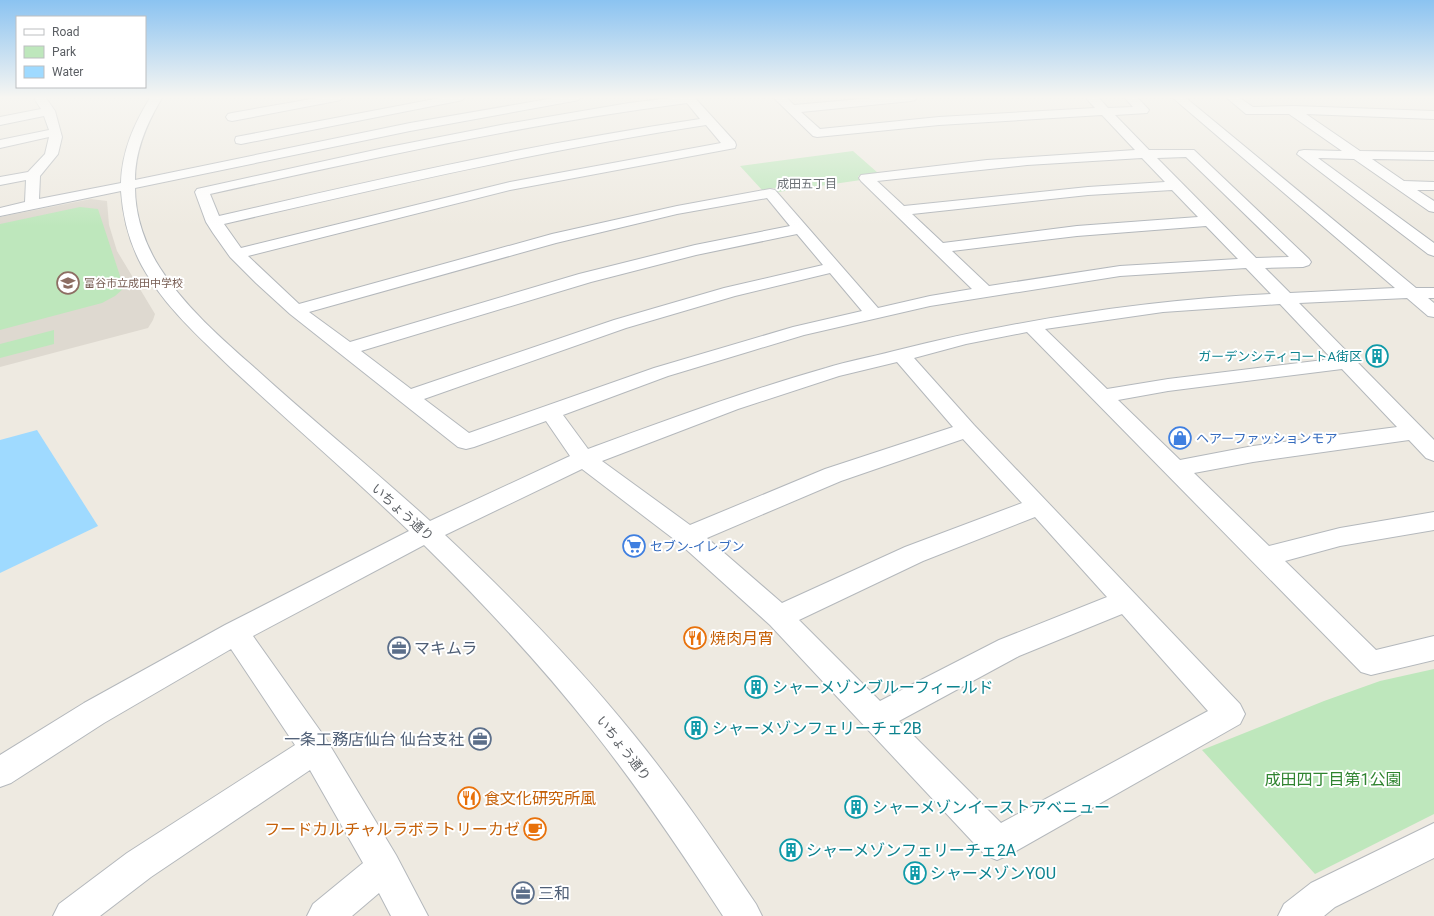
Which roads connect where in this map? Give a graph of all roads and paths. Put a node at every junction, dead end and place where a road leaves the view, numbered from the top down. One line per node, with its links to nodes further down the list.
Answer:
1 (241, 140): 16 (street)
2 (15, 141): 12 (street)
3 (56, 141): 17 (street)
4 (134, 141): 21 (street, いちょう通り)
5 (344, 141): 16 (street)
6 (441, 141): 18 (street)
7 (586, 141): 29 (street)
8 (726, 141): 33 (street)
9 (1133, 141): 14 (street)
10 (1230, 141): 37 (street)
11 (1337, 141): 13 (street)
12 (0, 144)
13 (1354, 153): 15 (street); 20 (street); 32 (street)
14 (1146, 154): 22 (street); 26 (street); 34 (street)
15 (1434, 156)
16 (251, 160): 18 (street); 21 (street)
17 (33, 175): 19 (street); 24 (street)
18 (261, 179): 29 (street)
19 (0, 181)
20 (1400, 185): 23 (street); 25 (street)
21 (127, 186): 24 (street); 57 (street, いちょう通り)
22 (1176, 186): 26 (street); 28 (street)
23 (1434, 186)
24 (32, 205): 27 (street)
25 (1434, 208)
26 (901, 211): 31 (street)
27 (0, 212)
28 (1210, 221): 31 (street); 34 (street)
29 (214, 222): 33 (street)
30 (801, 228): 35 (street); 40 (street); 44 (street)
31 (940, 248): 36 (street)
32 (1434, 251)
33 (236, 254): 40 (street)
34 (1250, 263): 36 (street); 39 (street)
35 (834, 267): 42 (street); 48 (street)
36 (984, 291): 42 (street)
37 (1411, 292): 38 (street); 39 (street); 41 (street)
38 (1434, 293)
39 (1285, 298): 43 (street); 46 (street)
40 (296, 310): 44 (street)
41 (1434, 312)
42 (873, 313): 49 (street)
43 (1031, 326): 45 (street); 47 (street)
44 (348, 349): 48 (street)
45 (901, 355): 50 (street); 53 (street)
46 (1346, 363): 47 (street); 51 (street)
47 (1103, 396): 54 (street)
48 (409, 397): 49 (street)
49 (550, 412): 53 (street)
50 (967, 430): 55 (street); 58 (street)
51 (1413, 432): 52 (street); 54 (street)
52 (1434, 453)
53 (584, 458): 57 (street); 58 (street)
54 (1176, 469): 59 (street)
55 (1039, 506): 60 (street); 61 (street)
56 (1434, 521): 59 (street)
57 (427, 533): 62 (street); 72 (street, いちょう通り)
58 (688, 536): 61 (street)
59 (1264, 557): 63 (street)
60 (1126, 601): 64 (street); 64 (street)
61 (779, 617): 64 (street)
62 (235, 633): 65 (street); 66 (street)
63 (1434, 648)
64 (877, 718)
65 (315, 749): 68 (street); 69 (street)
66 (0, 772)
67 (1434, 840): 73 (street)
68 (384, 867): 70 (street); 71 (street)
69 (71, 916)
70 (325, 916)
71 (410, 916)
72 (744, 916)
73 (1296, 916)

